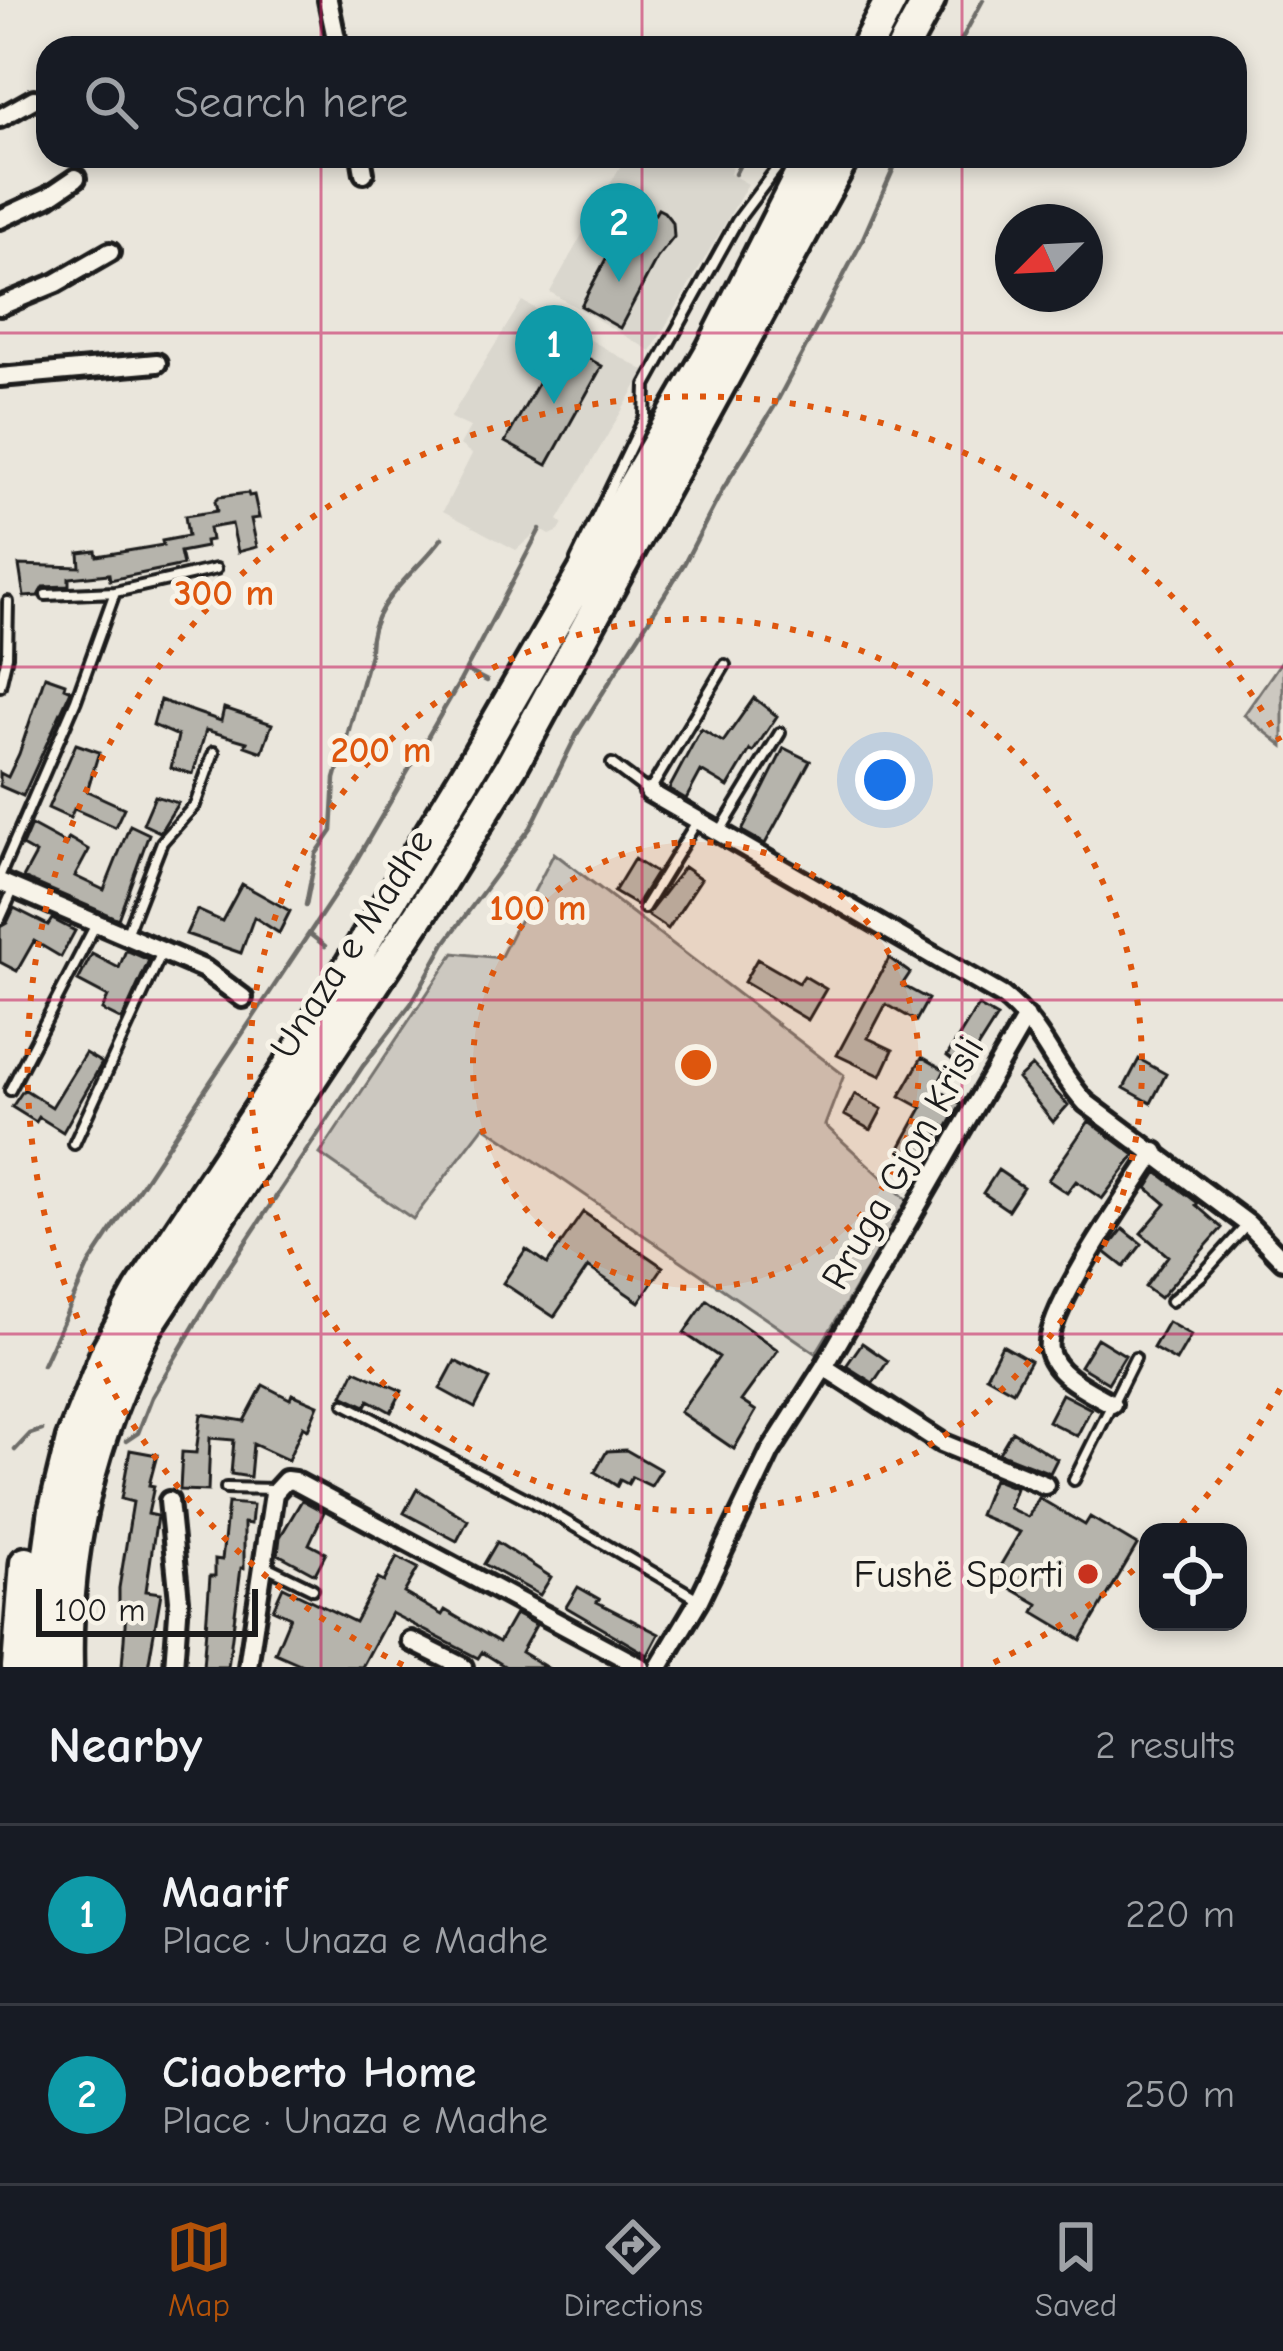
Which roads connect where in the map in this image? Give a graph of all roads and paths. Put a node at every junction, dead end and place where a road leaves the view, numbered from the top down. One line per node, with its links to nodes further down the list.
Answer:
1 (328, 0): 4 (street)
2 (891, 0): 5 (highway)
3 (929, 0): 6 (highway)
4 (336, 36)
5 (872, 36)
6 (910, 36)
7 (34, 99): 8 (street)
8 (0, 118)
9 (778, 168): 22 (lane)
10 (804, 168): 22 (highway, Unaza e Madhe)
11 (837, 168): 45 (highway, Unaza e Madhe)
12 (76, 178): 13 (street)
13 (0, 219)
14 (110, 252): 15 (street)
15 (0, 306)
16 (157, 362): 17 (street)
17 (0, 377)
18 (215, 569): 19 (lane)
19 (115, 592): 20 (lane); 31 (lane)
20 (46, 595)
21 (8, 602): 24 (lane)
22 (565, 603): 42 (highway, Unaza e Madhe)
23 (725, 665): 28 (lane)
24 (0, 686)
25 (780, 733): 30 (lane)
26 (214, 752): 35 (lane)
27 (612, 764): 28 (lane)
28 (649, 792): 29 (street, Rruga Gjon Krisli)
29 (697, 822): 30 (street, Rruga Gjon Krisli); 32 (lane)
30 (718, 834): 38 (street, Rruga Gjon Krisli)
31 (5, 882): 33 (lane); 34 (street)
32 (644, 908)
33 (0, 919)
34 (96, 923): 35 (street); 39 (lane)
35 (126, 935): 36 (street)
36 (163, 951): 37 (street); 40 (lane)
37 (243, 998)
38 (1026, 1017): 41 (street); 48 (street, Rruga Gjon Krisli)
39 (10, 1090)
40 (74, 1144)
41 (1155, 1152): 43 (street); 50 (street)
42 (213, 1179): 60 (highway); 61 (highway, Unaza e Madhe)
43 (1248, 1224): 44 (street); 46 (lane)
44 (1283, 1260)
45 (187, 1264): 62 (highway, Unaza e Madhe); 63 (highway)
46 (1171, 1301)
47 (1135, 1358): 50 (lane)
48 (824, 1367): 52 (street); 58 (street, Rruga Gjon Krisli)
49 (346, 1404): 58 (lane)
50 (1112, 1404): 51 (lane)
51 (1074, 1480)
52 (1045, 1485)
53 (226, 1488): 54 (lane)
54 (276, 1489): 56 (street); 67 (street)
55 (169, 1502): 64 (street)
56 (262, 1564): 57 (lane); 65 (street)
57 (313, 1589)
58 (699, 1600): 68 (street, Rruga Gjon Krisli)
59 (411, 1641): 66 (street)
60 (18, 1667)
61 (43, 1667)
62 (67, 1667)
63 (80, 1667)
64 (174, 1667)
65 (248, 1667)
66 (463, 1667)
67 (641, 1667)
68 (658, 1667)

